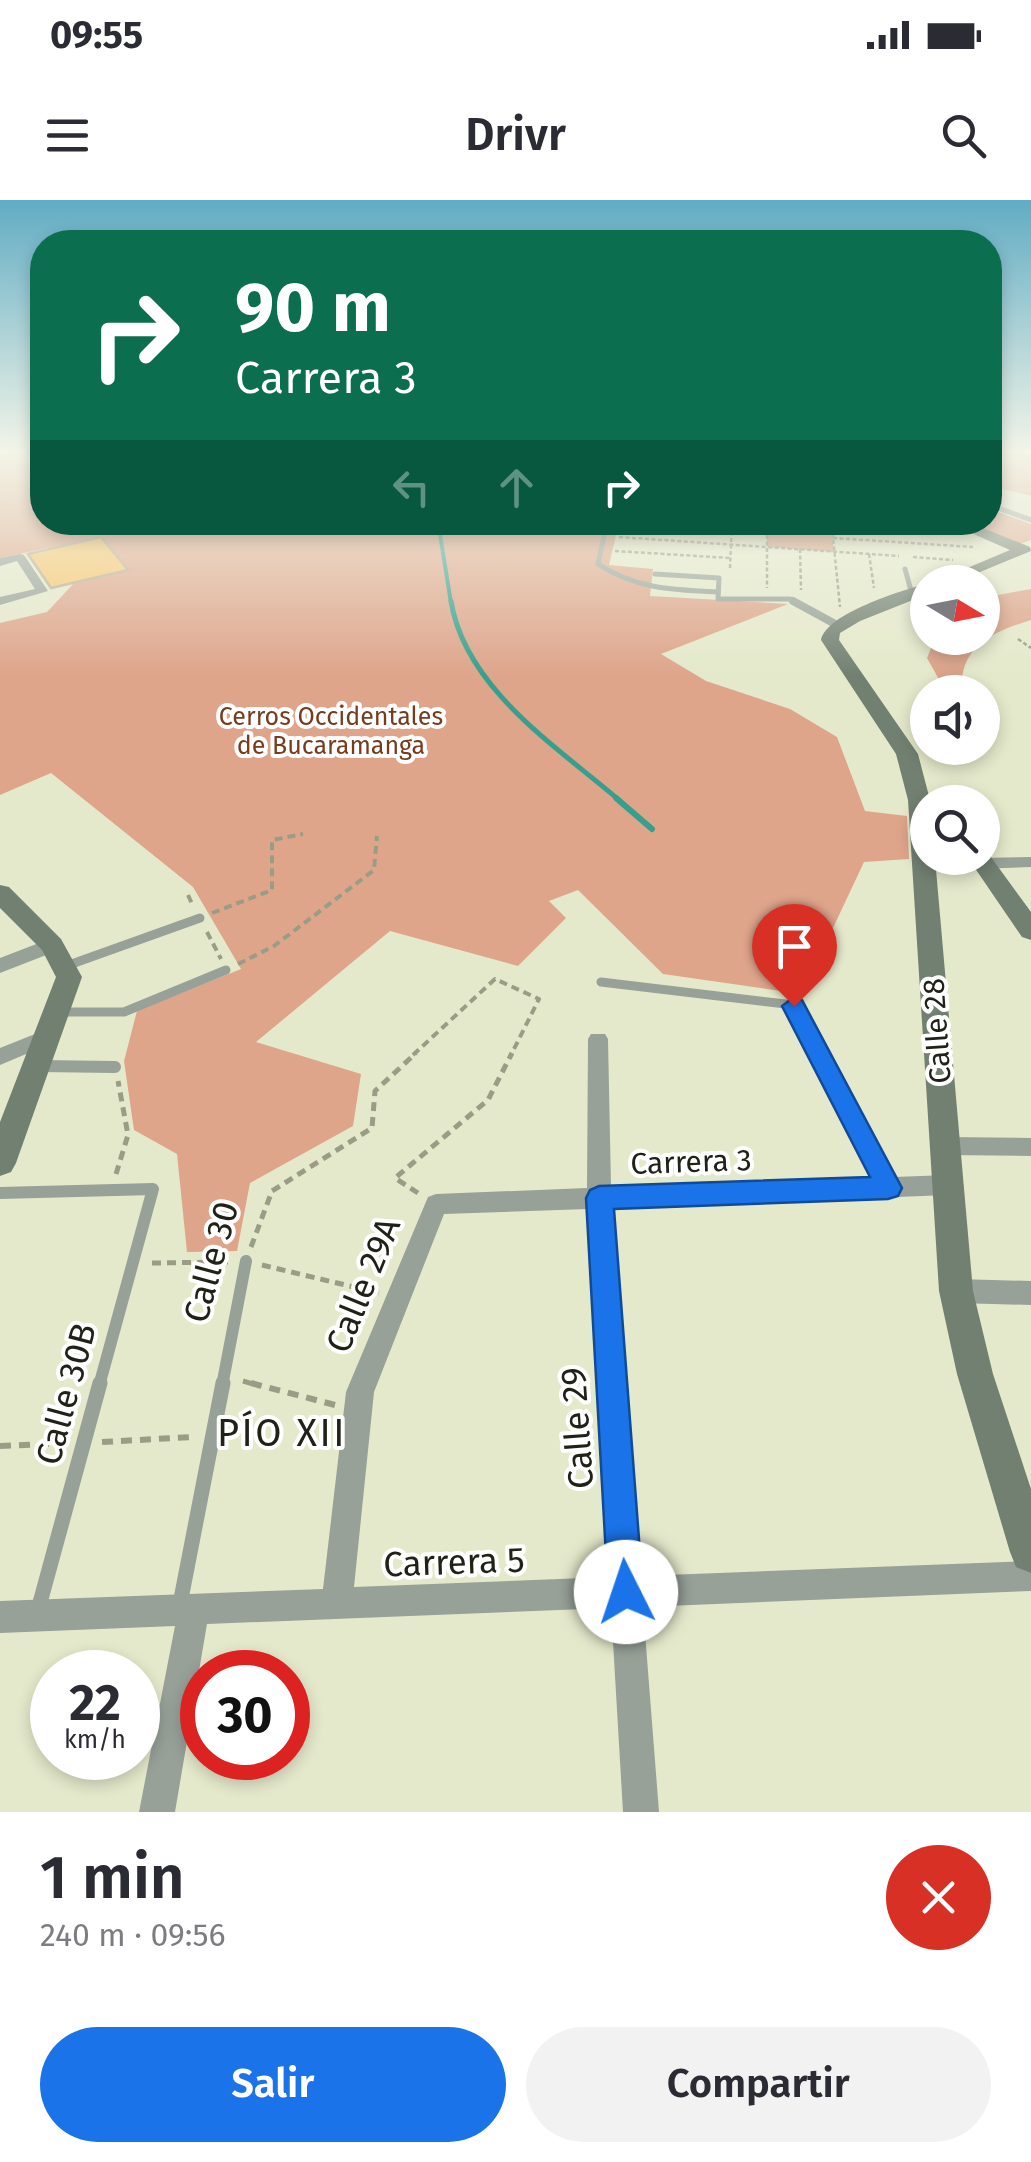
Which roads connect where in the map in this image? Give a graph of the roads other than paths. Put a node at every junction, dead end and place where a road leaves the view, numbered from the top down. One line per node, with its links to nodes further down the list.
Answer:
1 (604, 535): 9 (lane)
2 (970, 535): 3 (street)
3 (1028, 549): 5 (street)
4 (0, 562): 11 (street)
5 (985, 565)
6 (905, 570): 8 (lane)
7 (654, 574): 9 (lane)
8 (910, 577)
9 (718, 592): 12 (lane)
10 (910, 595): 12 (street)
11 (0, 601)
12 (839, 624): 13 (street, Calle 28)
13 (907, 754): 14 (street, Calle 28); 15 (street)
14 (914, 785)
15 (929, 785)
16 (1000, 860): 17 (street)
17 (1031, 862)
18 (925, 875): 33 (street, Calle 28)
19 (992, 875): 22 (street)
20 (0, 894): 23 (street)
21 (200, 918): 23 (lane)
22 (1031, 930)
23 (59, 956): 24 (street); 28 (street)
24 (0, 966)
25 (226, 970): 28 (lane)
26 (601, 982): 27 (lane)
27 (794, 1006): 37 (street)
28 (55, 1024): 30 (street); 31 (street)
29 (598, 1039): 39 (street, Calle 29)
30 (0, 1057)
31 (38, 1066): 32 (lane); 35 (street)
32 (115, 1067)
33 (945, 1146): 34 (street); 36 (street, Calle 28)
34 (1031, 1148)
35 (0, 1161)
36 (948, 1185): 37 (street, Carrera 3); 42 (street, Calle 28)
37 (888, 1188): 39 (street, Carrera 3)
38 (0, 1193): 49 (lane, Calle 30B)
39 (599, 1198): 40 (street, Carrera 3); 46 (street, Calle 29)
40 (436, 1204): 47 (street, Calle 29A)
41 (246, 1261): 48 (lane, Calle 30)
42 (956, 1291): 43 (street); 44 (street, Calle 28)
43 (1031, 1293)
44 (1031, 1552)
45 (1031, 1576): 46 (street, Carrera 5)
46 (626, 1592): 47 (street, Carrera 5); 52 (street, Calle 29)
47 (337, 1604): 48 (street, Carrera 5)
48 (186, 1610): 49 (street, Carrera 5); 51 (street, Calle 30)
49 (36, 1616): 50 (street, Carrera 5)
50 (0, 1617)
51 (157, 1812)
52 (640, 1812)

